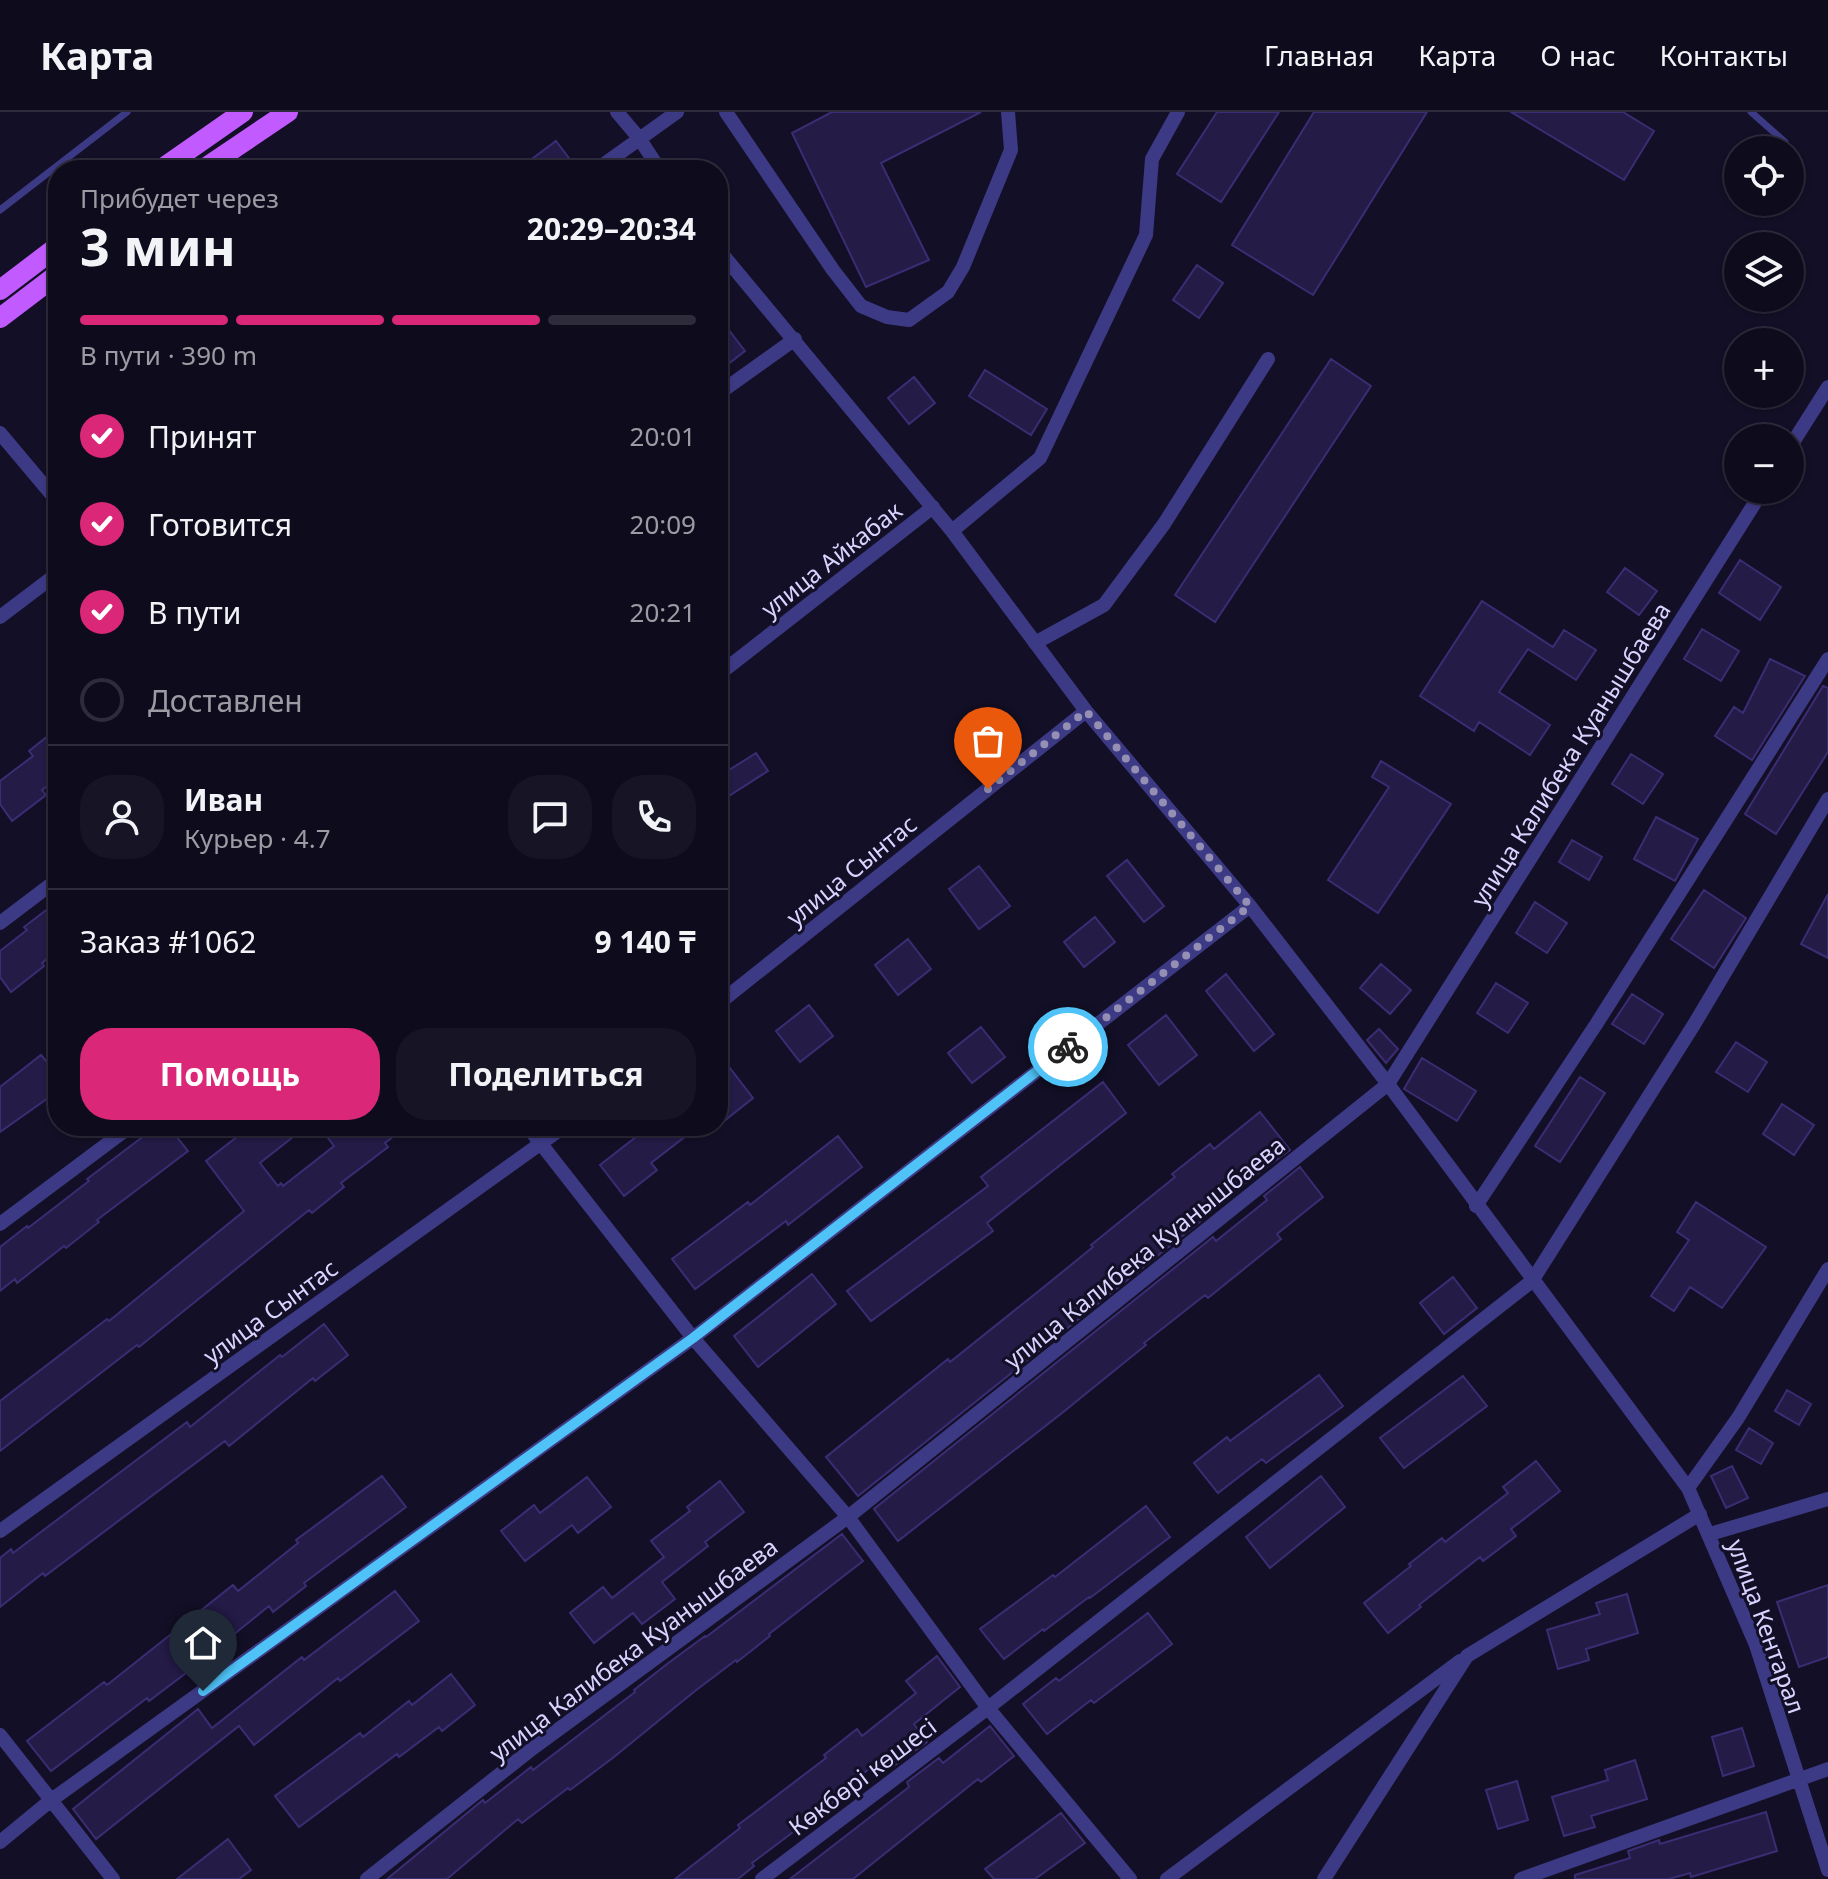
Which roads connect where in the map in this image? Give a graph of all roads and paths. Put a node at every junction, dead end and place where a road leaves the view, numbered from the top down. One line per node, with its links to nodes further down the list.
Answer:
1 (127, 112): 12 (lane)
2 (243, 112): 13 (main road)
3 (288, 112): 14 (main road)
4 (617, 112): 11 (street)
5 (677, 112): 11 (street)
6 (726, 112): 7 (street)
7 (1008, 112)
8 (1178, 112): 33 (street)
9 (1751, 112): 10 (lane)
10 (1778, 136)
11 (639, 138): 15 (street); 16 (street)
12 (65, 160)
13 (174, 160)
14 (217, 160)
15 (609, 160)
16 (653, 160)
17 (48, 173): 18 (lane)
18 (0, 210)
19 (48, 254): 22 (main road)
20 (728, 261): 24 (street, улица Кентарал)
21 (48, 282): 23 (main road)
22 (0, 290)
23 (0, 318)
24 (795, 339): 26 (street); 32 (street, улица Кентарал)
25 (1268, 359): 36 (street)
26 (728, 387)
27 (1828, 387): 28 (street)
28 (1804, 425)
29 (0, 433): 30 (street)
30 (48, 490)
31 (1754, 504): 45 (street, улица Калибека Куанышбаева)
32 (933, 507): 33 (street, улица Кентарал); 38 (street, улица Айкабак)
33 (952, 531): 36 (street, улица Кентарал)
34 (48, 581): 35 (street)
35 (0, 617)
36 (1035, 643): 39 (street, улица Кентарал)
37 (1828, 659): 50 (street)
38 (728, 667)
39 (1086, 711): 42 (street, улица Кентарал); 44 (street, улица Сынтас)
40 (1828, 799): 53 (street, Көкбөрі көшесі)
41 (48, 887): 43 (street)
42 (1250, 906): 45 (street, улица Кентарал); 54 (street)
43 (0, 923)
44 (728, 996)
45 (1388, 1084): 50 (street, улица Кентарал); 58 (street, улица Калибека Куанышбаева)
46 (118, 1136): 51 (street)
47 (534, 1136): 49 (street)
48 (552, 1136): 49 (street, улица Сынтас)
49 (541, 1145): 54 (street); 59 (street, улица Сынтас)
50 (1476, 1206): 53 (street, улица Кентарал)
51 (0, 1224)
52 (1828, 1269): 55 (street)
53 (1532, 1281): 55 (street, улица Кентарал); 62 (street, Көкбөрі көшесі)
54 (693, 1338): 58 (street); 66 (street)
55 (1688, 1488): 57 (street, улица Кентарал)
56 (1828, 1499): 60 (street)
57 (1700, 1514): 60 (street, улица Кентарал); 61 (street)
58 (848, 1517): 62 (street); 70 (street, улица Калибека Куанышбаева)
59 (0, 1531)
60 (1710, 1534): 65 (street, улица Кентарал)
61 (1467, 1656): 73 (street); 74 (street)
62 (988, 1708): 71 (street, Көкбөрі көшесі); 72 (street)
63 (0, 1735): 66 (street)
64 (1828, 1769): 65 (street)
65 (1797, 1779): 68 (street, улица Кентарал); 75 (street)
66 (50, 1801): 67 (street); 69 (street)
67 (0, 1842)
68 (1828, 1870)
69 (113, 1879)
70 (367, 1879)
71 (762, 1879)
72 (1130, 1879)
73 (1167, 1879)
74 (1324, 1879)
75 (1521, 1879)

